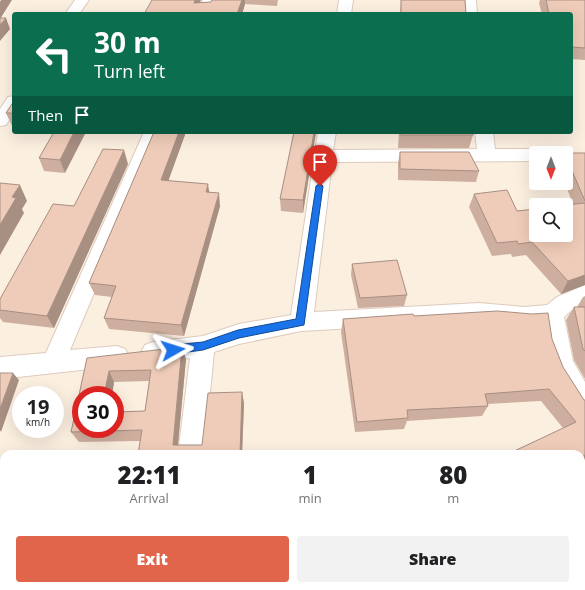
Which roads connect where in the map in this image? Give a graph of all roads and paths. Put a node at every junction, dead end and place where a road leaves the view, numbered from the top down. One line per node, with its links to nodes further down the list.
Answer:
1 (82, 0): 5 (street)
2 (210, 0): 6 (street)
3 (346, 0): 7 (street)
4 (469, 0): 8 (street)
5 (73, 12)
6 (205, 12)
7 (344, 12)
8 (470, 12)
9 (12, 104): 10 (street)
10 (0, 122)
11 (152, 134): 21 (street)
12 (327, 134): 16 (street)
13 (484, 134): 14 (street)
14 (487, 155): 15 (street); 16 (street)
15 (529, 155)
16 (324, 156): 19 (street)
17 (585, 294): 18 (street)
18 (552, 314): 19 (street); 23 (street)
19 (300, 322): 20 (street)
20 (203, 346): 21 (street); 24 (street)
21 (53, 363): 22 (street)
22 (0, 368)
23 (585, 402)
24 (191, 450)

